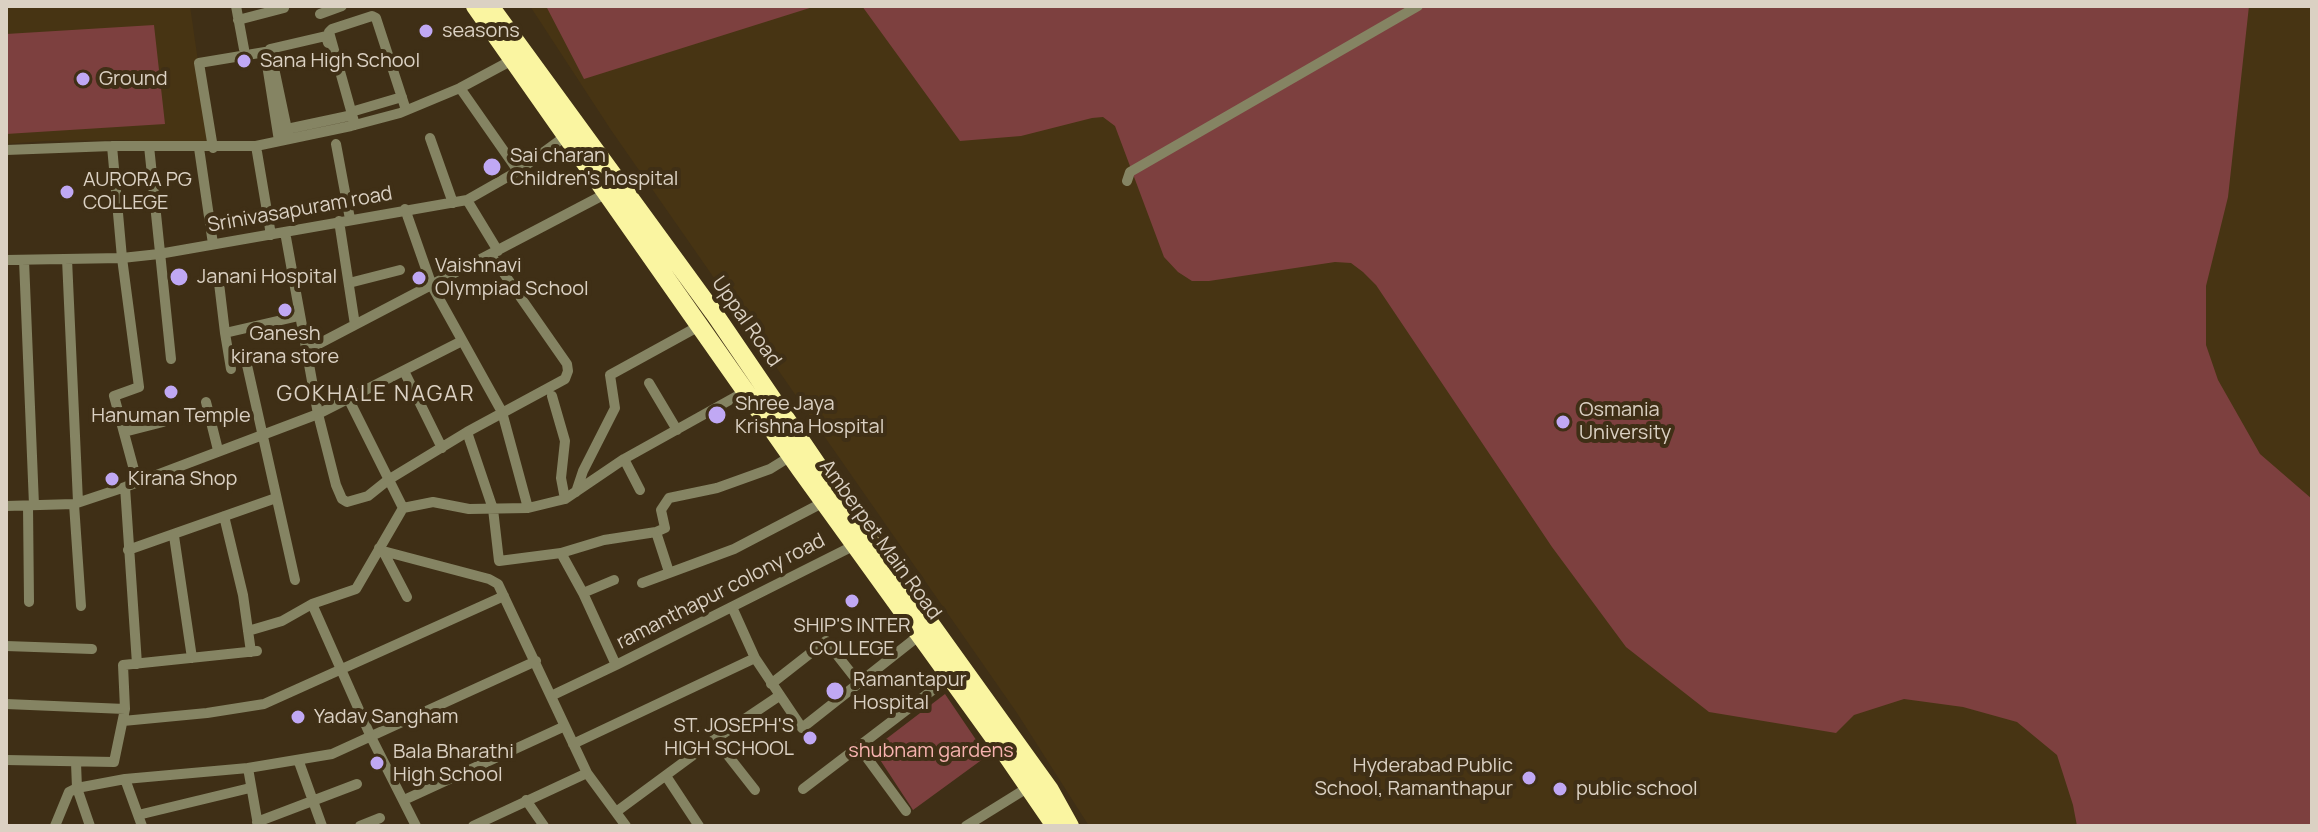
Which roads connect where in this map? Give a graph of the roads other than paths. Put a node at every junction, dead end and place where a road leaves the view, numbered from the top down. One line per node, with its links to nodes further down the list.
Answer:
1 (236, 6): 8 (street)
2 (342, 6): 7 (street)
3 (475, 6): 10 (highway, Amberpet Main Road)
4 (490, 6): 10 (highway)
5 (1418, 6): 26 (street)
6 (284, 8): 8 (street)
7 (320, 14)
8 (238, 20): 9 (street)
9 (244, 49)
10 (519, 56): 11 (street); 15 (highway, Amberpet Main Road)
11 (460, 88): 13 (street); 25 (street)
12 (402, 97): 13 (street); 14 (street); 14 (street)
13 (406, 110): 14 (street)
14 (351, 120): 16 (street); 16 (street)
15 (572, 131): 25 (street, Srinivasapuram road); 27 (highway, Amberpet Main Road); 88 (highway, Uppal Road)
16 (285, 137): 21 (street); 23 (street)
17 (430, 138): 29 (street)
18 (336, 144): 31 (street)
19 (112, 146): 20 (street); 24 (street); 37 (street)
20 (149, 146): 22 (street); 36 (street)
21 (256, 146): 23 (street); 33 (street)
22 (199, 148): 23 (street); 34 (street)
23 (213, 148)
24 (6, 150)
25 (518, 171): 28 (street, Srinivasapuram road)
26 (1127, 181)
27 (607, 193): 35 (street); 47 (highway, Amberpet Main Road)
28 (467, 200): 29 (street, Srinivasapuram road); 35 (street)
29 (453, 203): 30 (street, Srinivasapuram road)
30 (405, 209): 31 (street, Srinivasapuram road); 44 (street)
31 (344, 220): 32 (street, Srinivasapuram road); 43 (street)
32 (285, 232): 33 (street, Srinivasapuram road); 45 (street)
33 (271, 235): 34 (street, Srinivasapuram road)
34 (213, 244): 36 (street, Srinivasapuram road)
35 (494, 253): 44 (street); 60 (street)
36 (159, 254): 37 (street, Srinivasapuram road); 51 (street)
37 (122, 258): 38 (street, Srinivasapuram road); 64 (street)
38 (67, 259): 40 (street, Srinivasapuram road); 79 (street)
39 (6, 260): 40 (street, Srinivasapuram road)
40 (24, 260): 81 (street)
41 (400, 270): 43 (street)
42 (219, 283): 48 (street)
43 (349, 283): 46 (street)
44 (432, 286): 46 (street); 49 (street)
45 (299, 316): 48 (street); 50 (street)
46 (355, 325): 50 (street)
47 (701, 325): 56 (highway, Amberpet Main Road); 75 (street)
48 (225, 333): 53 (street)
49 (462, 341): 54 (street); 60 (street)
50 (305, 351): 61 (street)
51 (171, 359)
52 (247, 365): 66 (street)
53 (231, 369)
54 (404, 371): 58 (street); 67 (street)
55 (649, 383): 63 (street)
56 (746, 391): 63 (street); 69 (highway, Amberpet Main Road)
57 (552, 396): 77 (street)
58 (349, 400): 61 (street); 71 (street)
59 (206, 402): 68 (street)
60 (502, 412): 65 (street); 83 (street)
61 (318, 414): 66 (street); 71 (street)
62 (163, 422): 64 (street)
63 (677, 430): 70 (street)
64 (124, 432): 72 (street)
65 (467, 432): 67 (street); 84 (street)
66 (263, 436): 68 (street); 76 (street)
67 (442, 448): 71 (street)
68 (218, 450): 72 (street)
69 (791, 456): 78 (highway, Amberpet Main Road); 86 (street)
70 (624, 459): 74 (street); 75 (street)
71 (388, 480): 82 (street)
72 (137, 481): 73 (street)
73 (125, 487): 79 (street); 89 (street)
74 (640, 490)
75 (576, 493): 77 (street)
76 (276, 498): 85 (street); 93 (street)
77 (565, 499): 83 (street)
78 (824, 502): 88 (highway, Amberpet Main Road); 92 (street)
79 (76, 503): 81 (street); 101 (street)
80 (6, 506): 81 (street)
81 (31, 506): 99 (street)
82 (403, 508): 84 (street); 90 (street)
83 (528, 508): 84 (street)
84 (493, 509): 91 (street)
85 (224, 516): 87 (street); 103 (street)
86 (656, 532): 91 (street); 92 (street)
87 (174, 536): 89 (street); 107 (street)
88 (861, 541): 102 (street, ramanthapur colony road); 104 (highway, Amberpet Main Road); 134 (highway, Uppal Road)
89 (128, 550): 110 (street)
90 (381, 550): 97 (street); 98 (street); 100 (street)
91 (561, 553): 96 (street, ramanthapur colony road)
92 (669, 572): 95 (street)
93 (295, 580)
94 (614, 580): 96 (street)
95 (642, 583)
96 (583, 593): 111 (street, ramanthapur colony road)
97 (504, 596): 109 (street); 112 (street)
98 (407, 597)
99 (29, 602)
100 (312, 604): 103 (street); 112 (street)
101 (81, 606)
102 (732, 607): 108 (street); 111 (street, ramanthapur colony road)
103 (248, 631): 107 (street)
104 (921, 634): 113 (highway, Amberpet Main Road); 114 (street)
105 (6, 646): 106 (street)
106 (92, 649)
107 (192, 658): 110 (street)
108 (755, 658): 115 (street); 123 (street)
109 (536, 661): 116 (street); 121 (street)
110 (137, 664): 119 (street)
111 (616, 665): 116 (street)
112 (343, 669): 119 (street); 121 (street)
113 (951, 676): 124 (street); 134 (highway, Amberpet Main Road)
114 (859, 683): 115 (street); 117 (street)
115 (771, 684): 117 (street)
116 (551, 696): 120 (street)
117 (779, 696): 122 (street)
118 (6, 704): 119 (street)
119 (124, 715): 126 (street)
120 (565, 726): 123 (street); 141 (street)
121 (371, 737): 127 (street); 141 (street)
122 (715, 739): 131 (street); 139 (street)
123 (573, 744): 130 (street)
124 (859, 747): 138 (street); 143 (street)
125 (6, 760): 128 (street)
126 (114, 762): 128 (street); 133 (street)
127 (299, 762): 129 (street); 140 (street)
128 (76, 763): 136 (street)
129 (248, 768): 132 (street); 137 (street)
130 (587, 773): 142 (street); 144 (street)
131 (666, 776): 144 (street); 156 (street)
132 (125, 779): 133 (street); 146 (street)
133 (112, 781): 136 (street)
134 (1035, 783): 157 (street); 158 (highway, Amberpet Main Road); 159 (highway, Uppal Road)
135 (357, 784): 140 (street)
136 (77, 788): 148 (street); 149 (street)
137 (250, 788): 146 (street); 147 (street)
138 (803, 789)
139 (755, 790)
140 (311, 800): 147 (street); 150 (street)
141 (404, 800): 152 (street)
142 (526, 800): 153 (street); 154 (street)
143 (906, 811)
144 (616, 812): 155 (street)
145 (380, 818): 151 (street)
146 (140, 821)
147 (257, 824)
148 (55, 826)
149 (90, 826)
150 (322, 826)
151 (360, 826)
152 (416, 826)
153 (473, 826)
154 (544, 826)
155 (626, 826)
156 (699, 826)
157 (966, 826)
158 (1055, 826)
159 (1070, 826)

